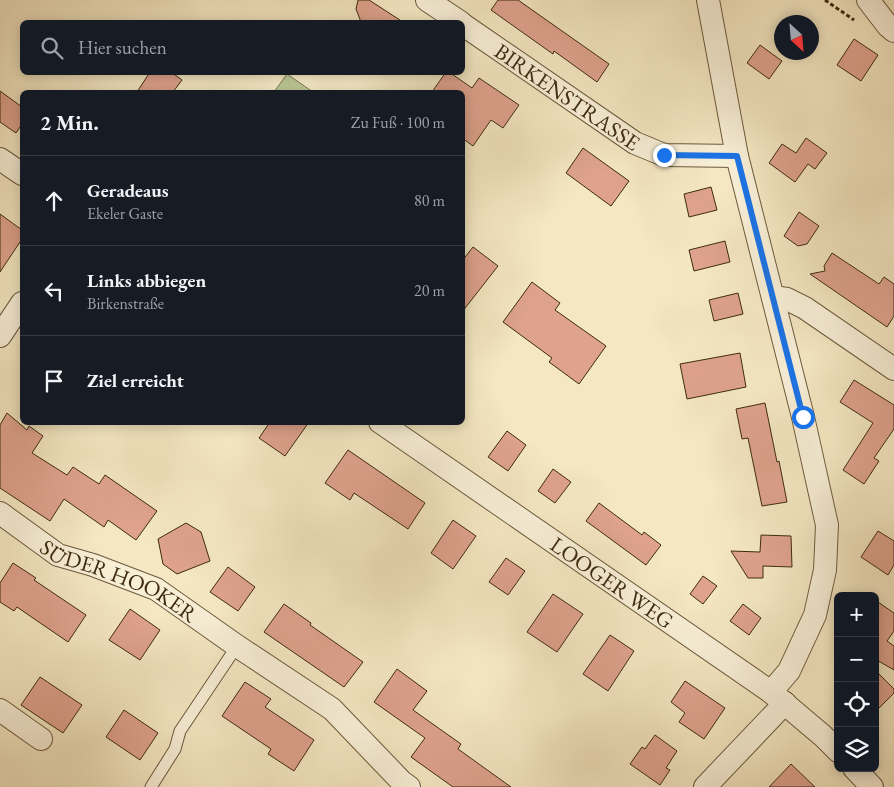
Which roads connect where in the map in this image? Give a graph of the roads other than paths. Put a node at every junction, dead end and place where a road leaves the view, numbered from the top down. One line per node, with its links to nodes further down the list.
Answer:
1 (427, 0): 4 (street, BIRKENSTRASSE)
2 (708, 0): 7 (street)
3 (868, 0): 6 (street)
4 (457, 20)
5 (465, 26): 7 (street, BIRKENSTRASSE)
6 (891, 29)
7 (737, 156): 10 (street)
8 (0, 159): 9 (street)
9 (20, 173)
10 (774, 297): 13 (street); 17 (street)
11 (20, 306): 12 (street)
12 (0, 336)
13 (894, 369)
14 (384, 425): 17 (street, LOOGER WEG)
15 (0, 513): 16 (street, SÜDER HOOKER)
16 (237, 646): 22 (lane); 23 (street, SÜDER HOOKER)
17 (778, 697): 20 (street, LOOGER WEG); 24 (street)
18 (0, 710): 19 (street)
19 (41, 739)
20 (834, 747)
21 (858, 772): 25 (street)
22 (151, 787)
23 (409, 787)
24 (705, 787)
25 (872, 787)

